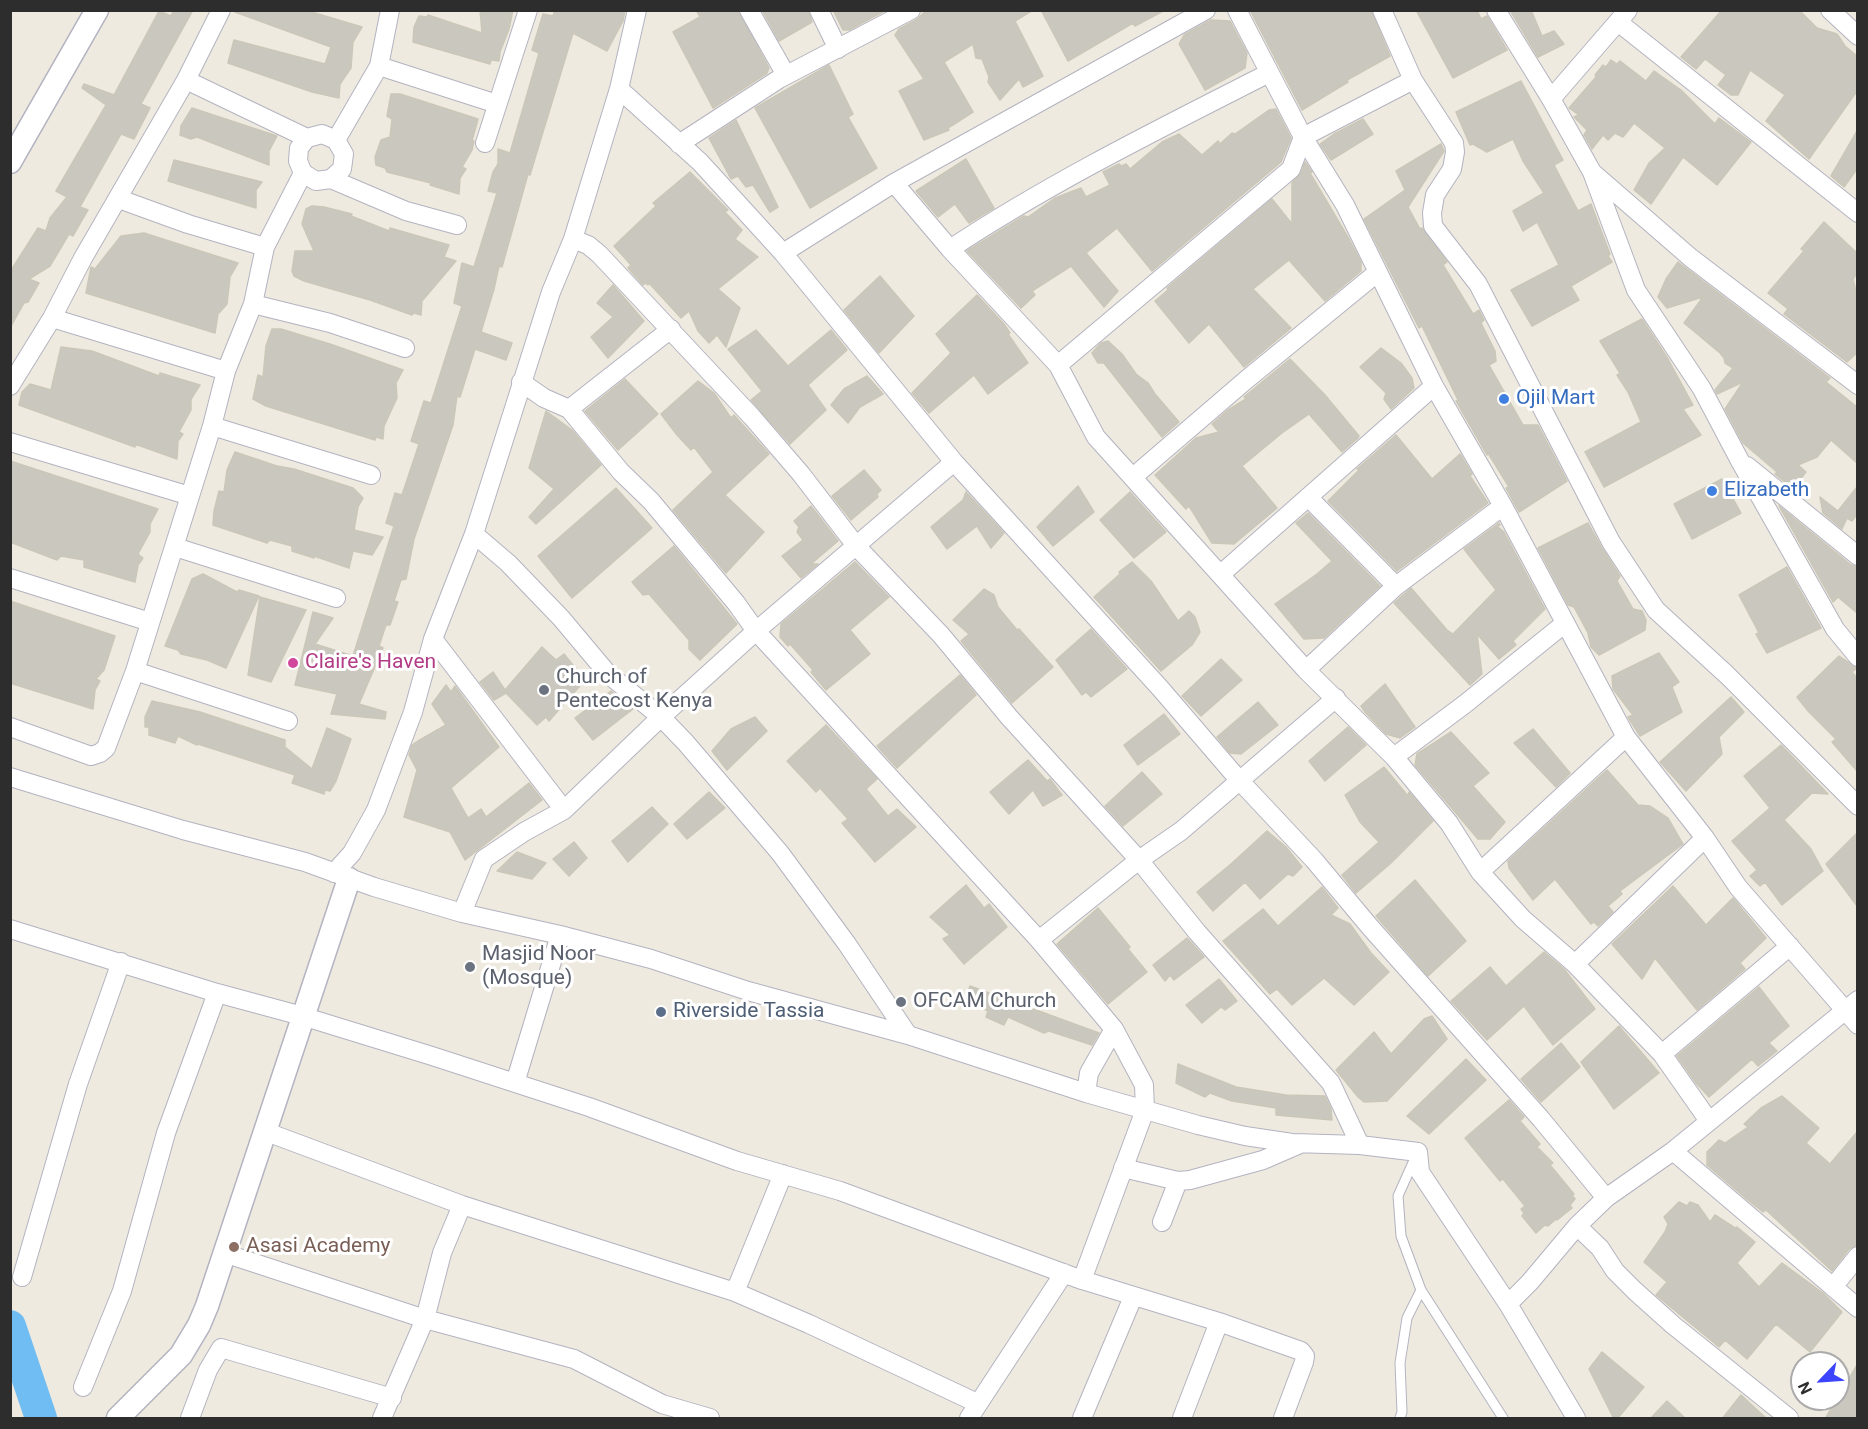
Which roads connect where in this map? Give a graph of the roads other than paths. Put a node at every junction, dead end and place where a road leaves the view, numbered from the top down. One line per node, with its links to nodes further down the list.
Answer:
1 (97, 10): 30 (street)
2 (221, 10): 20 (street)
3 (528, 10): 24 (street)
4 (638, 10): 22 (street)
5 (749, 10): 19 (street)
6 (819, 10): 16 (street)
7 (911, 10): 16 (street)
8 (1206, 10): 34 (street)
9 (1237, 10): 18 (street)
10 (1382, 10): 21 (street)
11 (1496, 10): 23 (street)
12 (1830, 10): 15 (street)
13 (385, 12): 17 (street)
14 (1623, 16): 23 (street); 36 (street)
15 (1854, 25)
16 (838, 49): 19 (street)
17 (379, 66): 24 (street); 27 (street)
18 (1269, 73): 25 (street); 40 (street)
19 (786, 75): 29 (street)
20 (186, 80): 26 (street); 35 (street)
21 (1413, 80): 25 (street); 86 (street)
22 (619, 89): 29 (street); 38 (street)
23 (1551, 99): 31 (street)
24 (497, 104): 28 (street)
25 (1303, 137): 42 (street); 47 (street)
26 (308, 138): 27 (street); 32 (street)
27 (336, 140): 33 (street)
28 (485, 143)
29 (679, 144): 41 (street)
30 (10, 162)
31 (1592, 172): 52 (street); 56 (street)
32 (303, 173): 33 (street); 39 (street)
33 (331, 179): 37 (street)
34 (894, 183): 40 (street); 41 (street)
35 (118, 199): 39 (street); 44 (street)
36 (1857, 213)
37 (457, 225)
38 (573, 239): 45 (street); 49 (street)
39 (265, 247): 43 (street)
40 (950, 249): 47 (street)
41 (783, 253): 57 (street)
42 (1378, 272): 51 (street); 59 (street)
43 (253, 304): 46 (street); 48 (street)
44 (52, 318): 48 (street); 50 (street)
45 (671, 329): 53 (street); 65 (street)
46 (405, 348)
47 (1058, 365): 59 (street)
48 (226, 371): 54 (street)
49 (521, 382): 53 (street); 63 (street)
50 (10, 386)
51 (1434, 386): 61 (street); 62 (street)
52 (1857, 386)
53 (569, 409): 73 (street)
54 (212, 426): 58 (street); 60 (street)
55 (10, 442): 60 (street)
56 (1740, 461): 66 (street); 75 (street)
57 (954, 462): 65 (street); 85 (street)
58 (371, 476)
59 (1133, 477): 67 (street)
60 (190, 496): 64 (street)
61 (1308, 497): 67 (street); 69 (street)
62 (1503, 506): 69 (street); 72 (street)
63 (474, 534): 74 (street); 79 (street)
64 (175, 547): 70 (street); 71 (street)
65 (856, 547): 73 (street); 89 (street)
66 (1857, 556)
67 (1221, 574): 76 (street)
68 (10, 578): 71 (street)
69 (1396, 586): 76 (street)
70 (336, 598)
71 (150, 622): 77 (street)
72 (1564, 624): 82 (street); 83 (street)
73 (756, 631): 79 (street); 95 (street)
74 (433, 639): 87 (street); 91 (street)
75 (1857, 657)
76 (1306, 670): 78 (street)
77 (135, 671): 80 (street); 81 (street)
78 (1336, 698): 83 (street); 85 (street)
79 (661, 717): 87 (street); 104 (street)
80 (288, 722)
81 (10, 727)
82 (1626, 737): 88 (street); 90 (street)
83 (1394, 757): 90 (street)
84 (10, 777): 91 (street)
85 (1239, 780): 89 (street); 118 (street)
86 (1857, 806)
87 (564, 810): 92 (street)
88 (1705, 838): 96 (street); 98 (street)
89 (1139, 861): 95 (street); 112 (street)
90 (1480, 872): 98 (street)
91 (341, 876): 92 (street); 101 (street)
92 (462, 913): 94 (street)
93 (10, 929): 97 (street)
94 (560, 935): 104 (street); 106 (street)
95 (1039, 940): 103 (street)
96 (1790, 946): 100 (street); 105 (street)
97 (121, 962): 99 (street); 125 (street)
98 (1575, 964): 105 (street)
99 (217, 993): 101 (street); 134 (street)
100 (1851, 1005): 102 (street); 109 (street)
101 (303, 1017): 106 (street); 110 (street)
102 (1857, 1025)
103 (1114, 1029): 107 (street); 108 (street)
104 (908, 1035): 107 (street)
105 (1662, 1054): 109 (street)
106 (515, 1083): 116 (street)
107 (1086, 1093): 108 (street)
108 (1145, 1110): 111 (street); 115 (street)
109 (1709, 1121): 113 (street)
110 (264, 1131): 119 (street); 122 (street)
111 (1301, 1143): 112 (street); 117 (street)
112 (1360, 1145): 114 (street)
113 (1673, 1151): 118 (street); 126 (street)
114 (1418, 1152): 127 (lane); 130 (street)
115 (1124, 1168): 117 (street); 124 (street)
116 (783, 1174): 124 (street); 128 (street)
117 (1178, 1181): 120 (street)
118 (1606, 1198): 121 (street)
119 (462, 1205): 128 (street); 132 (street)
120 (1162, 1222)
121 (1577, 1226): 130 (street); 147 (street)
122 (224, 1253): 132 (street); 138 (street)
123 (1857, 1256): 126 (street)
124 (1073, 1276): 129 (street); 136 (street)
125 (22, 1277)
126 (1833, 1287): 131 (street)
127 (1421, 1290): 137 (lane); 145 (lane)
128 (735, 1292): 136 (street)
129 (1133, 1297): 133 (street); 142 (street)
130 (1508, 1304): 146 (street)
131 (1857, 1308)
132 (426, 1318): 135 (street); 141 (street)
133 (1219, 1322): 143 (street); 144 (street)
134 (83, 1387)
135 (392, 1398): 139 (street); 140 (street)
136 (973, 1411)
137 (1403, 1416)
138 (118, 1419)
139 (190, 1419)
140 (382, 1419)
141 (710, 1419)
142 (1082, 1419)
143 (1182, 1419)
144 (1283, 1419)
145 (1503, 1419)
146 (1575, 1419)
147 (1789, 1419)

